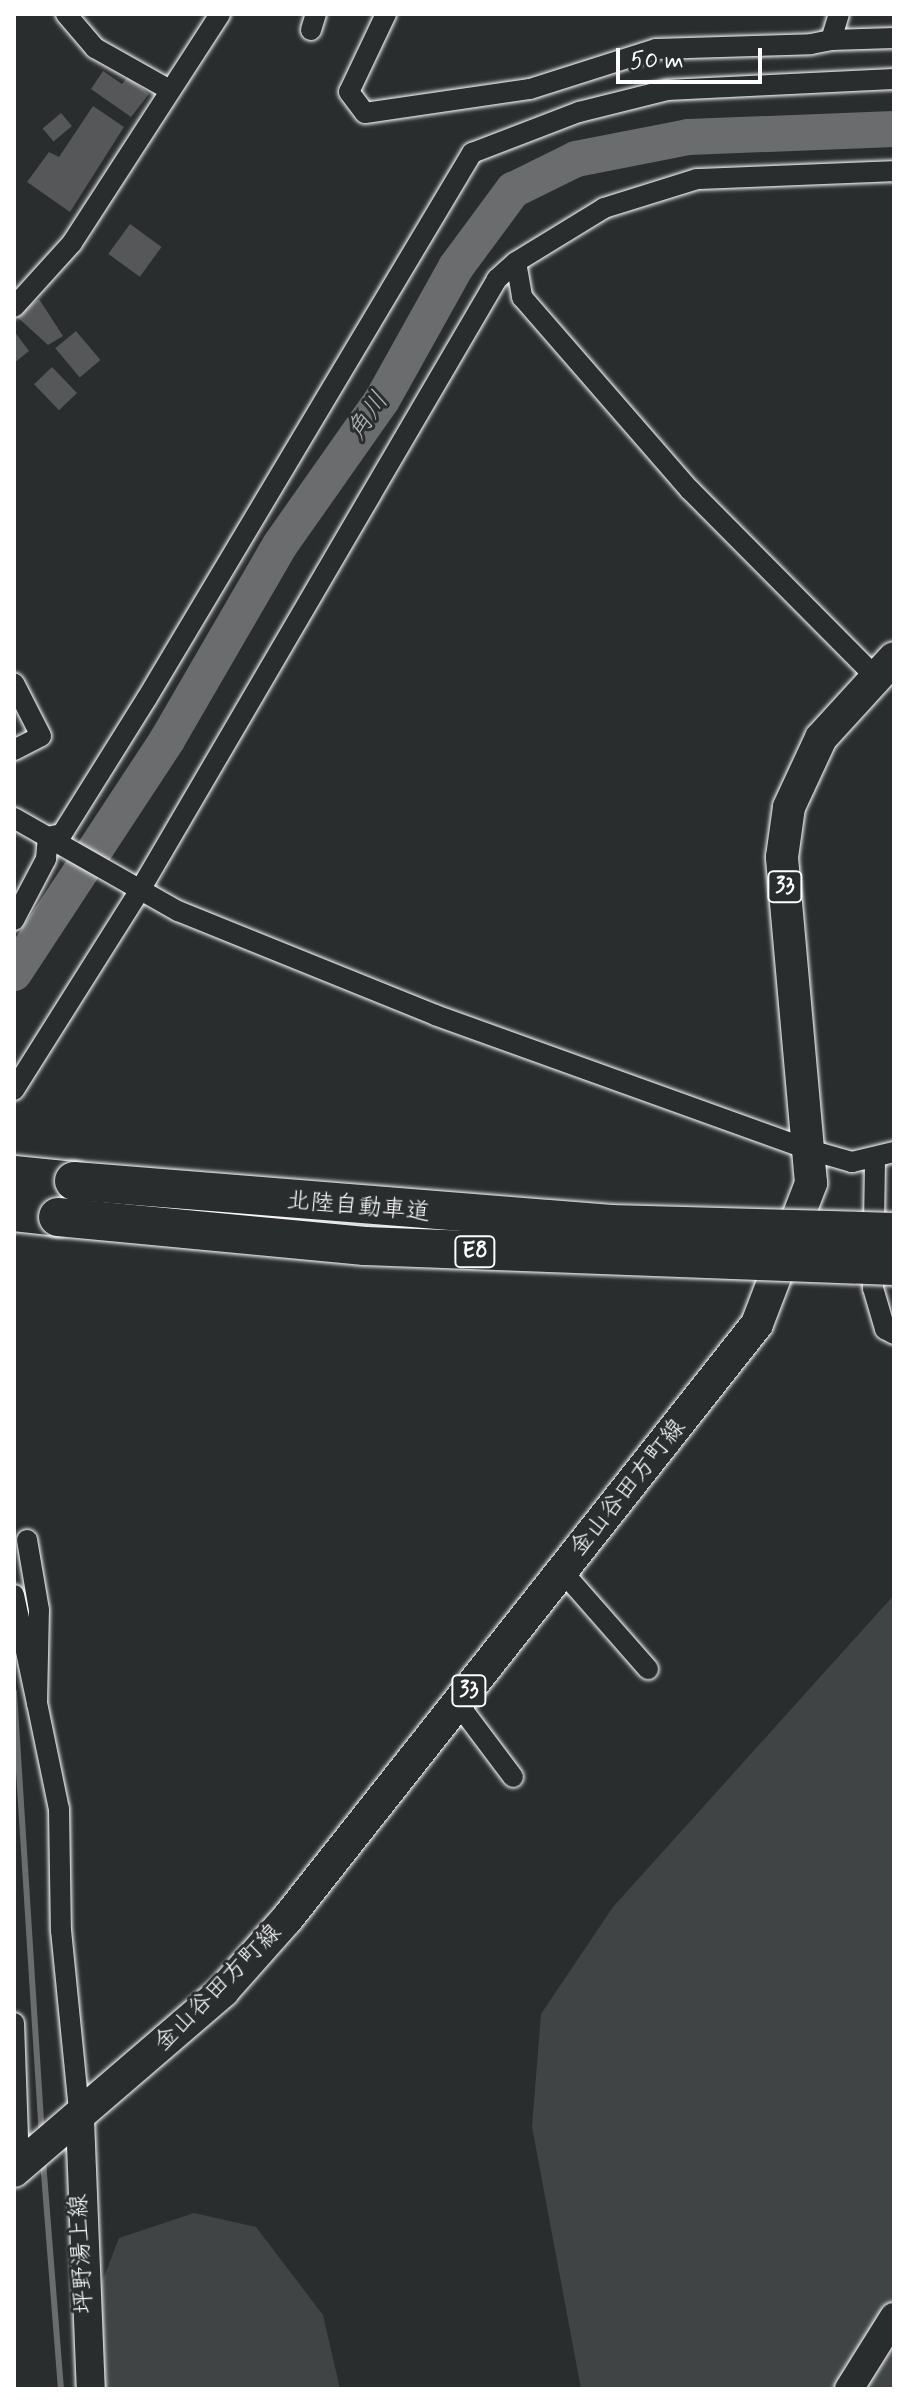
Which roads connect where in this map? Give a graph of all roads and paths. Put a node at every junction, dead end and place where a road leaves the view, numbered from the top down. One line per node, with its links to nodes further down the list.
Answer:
1 (66, 14): 8 (street)
2 (220, 14): 8 (street)
3 (386, 14): 6 (street)
4 (839, 14): 6 (street)
5 (894, 38): 6 (street)
6 (831, 40)
7 (894, 79): 16 (street)
8 (168, 89): 11 (street)
9 (894, 171): 10 (street)
10 (516, 262): 12 (street); 17 (street)
11 (14, 307)
12 (884, 667): 20 (main road, 金山谷田方町線 / 33)
13 (14, 683): 14 (street)
14 (14, 750)
15 (14, 818): 16 (street)
16 (50, 839): 17 (street); 18 (street)
17 (138, 889): 19 (street); 20 (street)
18 (14, 920)
19 (14, 1090)
20 (810, 1150): 22 (street); 29 (main road, 金山谷田方町線 / 33)
21 (894, 1152): 22 (street)
22 (875, 1161): 27 (street)
23 (14, 1175): 25 (highway, 北陸自動車道 / E8, bridge)
24 (14, 1212): 26 (highway, 北陸自動車道 / E8, bridge)
25 (894, 1232)
26 (894, 1266)
27 (894, 1334)
28 (27, 1540): 32 (street)
29 (561, 1570): 31 (street); 33 (main road, 金山谷田方町線 / 33)
30 (14, 1595): 32 (street)
31 (648, 1669)
32 (37, 1703): 36 (street)
33 (459, 1705): 34 (street); 36 (main road, 金山谷田方町線 / 33)
34 (513, 1777)
35 (14, 2023): 37 (street)
36 (77, 2122): 37 (main road, 金山谷田方町線 / 33); 39 (main road, 坪野湯上線)
37 (16, 2169)
38 (894, 2317): 40 (main road)
39 (91, 2389)
40 (849, 2389)

